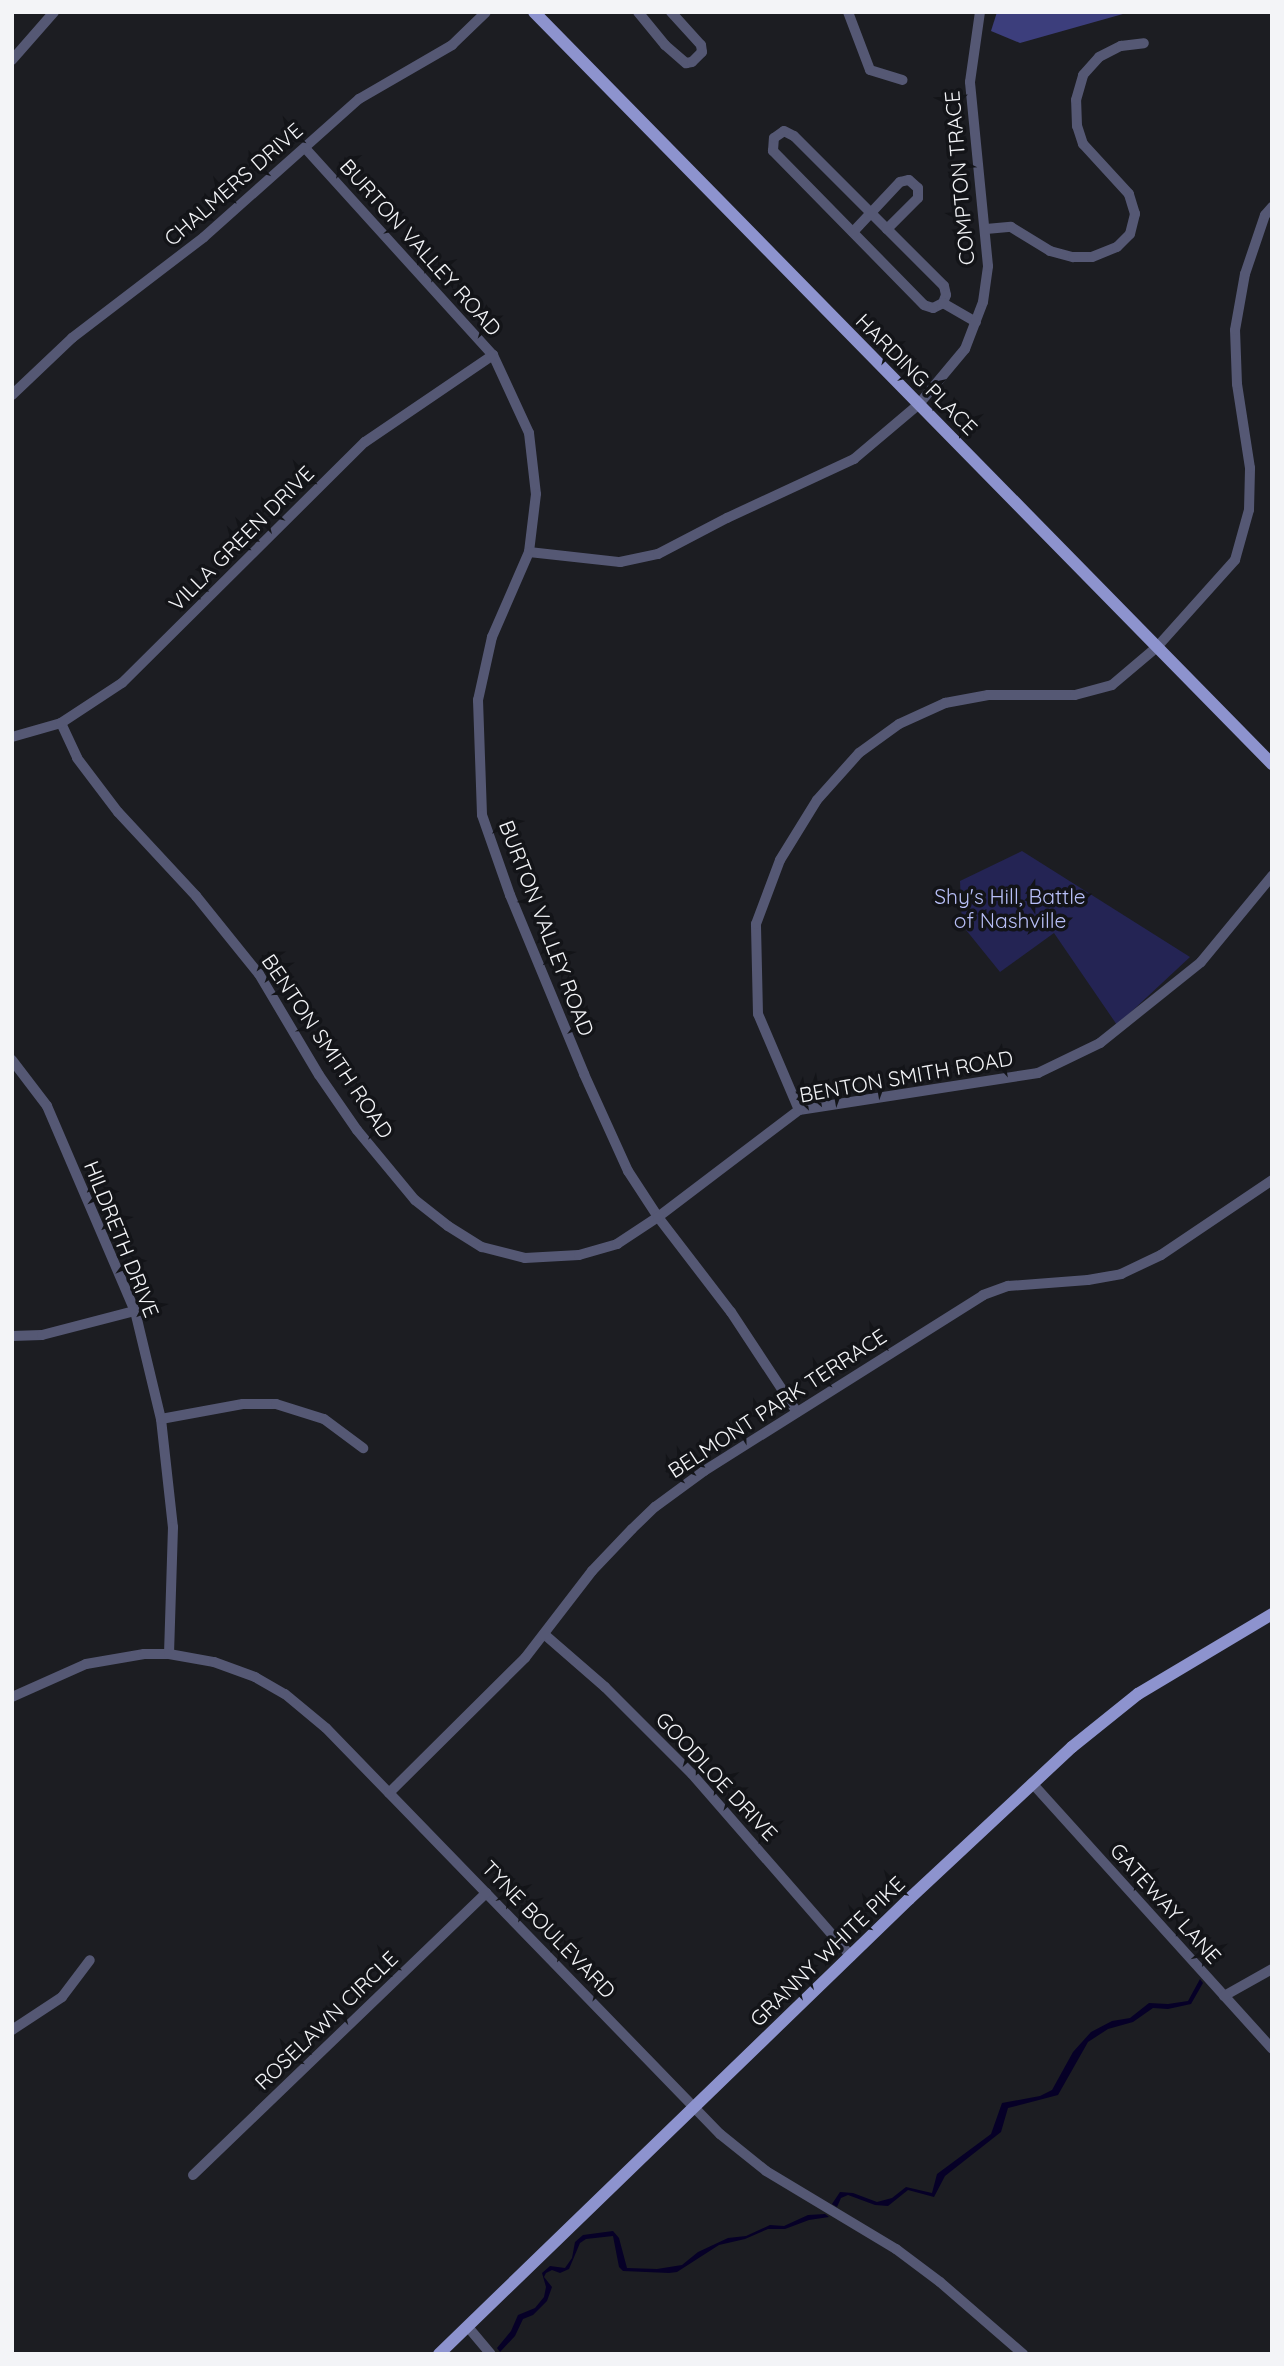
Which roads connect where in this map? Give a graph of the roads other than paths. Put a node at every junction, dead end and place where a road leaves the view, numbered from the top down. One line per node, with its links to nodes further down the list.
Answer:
1 (54, 12): 9 (street)
2 (486, 12): 11 (street, CHALMERS DRIVE)
3 (534, 12): 21 (main road, HARDING PLACE)
4 (638, 12): 5 (street)
5 (671, 12)
6 (848, 12): 10 (street)
7 (980, 12): 15 (street, COMPTON TRACE)
8 (1144, 43): 15 (street)
9 (12, 60)
10 (902, 80)
11 (306, 148): 19 (street, BURTON VALLEY ROAD); 20 (street, CHALMERS DRIVE)
12 (1272, 207): 23 (street)
13 (871, 213): 14 (street); 14 (street); 16 (street); 16 (street)
14 (887, 229): 17 (street)
15 (986, 229): 18 (street, COMPTON TRACE)
16 (853, 232): 17 (street)
17 (943, 303): 18 (street)
18 (976, 322): 21 (street, COMPTON TRACE)
19 (493, 355): 22 (street, BURTON VALLEY ROAD); 24 (street, VILLA GREEN DRIVE)
20 (12, 395)
21 (919, 404): 22 (street, COMPTON TRACE); 23 (main road, HARDING PLACE)
22 (529, 552): 31 (street, BURTON VALLEY ROAD)
23 (1157, 647): 26 (main road, HARDING PLACE); 29 (street)
24 (61, 723): 25 (street, VILLA GREEN DRIVE); 31 (street, BENTON SMITH ROAD)
25 (12, 737)
26 (1272, 764)
27 (1272, 876): 29 (street, BENTON SMITH ROAD)
28 (12, 1060): 32 (street, HILDRETH DRIVE)
29 (799, 1110): 31 (street, BENTON SMITH ROAD)
30 (1272, 1180): 34 (street, BELMONT PARK TERRACE)
31 (658, 1217): 34 (street, BURTON VALLEY ROAD)
32 (135, 1311): 33 (street); 35 (street, HILDRETH DRIVE)
33 (12, 1336)
34 (797, 1412): 38 (street, BELMONT PARK TERRACE)
35 (161, 1419): 36 (street); 39 (street, HILDRETH DRIVE)
36 (363, 1448)
37 (1272, 1614): 41 (main road, GRANNY WHITE PIKE)
38 (544, 1634): 42 (street, BELMONT PARK TERRACE); 44 (street, GOODLOE DRIVE)
39 (169, 1654): 40 (street, TYNE BOULEVARD); 42 (street, TYNE BOULEVARD)
40 (12, 1697)
41 (1032, 1783): 44 (main road, GRANNY WHITE PIKE); 47 (street, GATEWAY LANE)
42 (389, 1793): 43 (street, TYNE BOULEVARD)
43 (486, 1893): 50 (street, TYNE BOULEVARD); 51 (street, ROSELAWN CIRCLE)
44 (851, 1956): 50 (main road, GRANNY WHITE PIKE)
45 (90, 1960): 48 (street)
46 (1272, 1969): 47 (street)
47 (1224, 1996): 49 (street, GATEWAY LANE)
48 (12, 2030)
49 (1272, 2049)
50 (693, 2107): 52 (main road, GRANNY WHITE PIKE); 55 (street, TYNE BOULEVARD)
51 (192, 2175)
52 (468, 2327): 53 (main road, GRANNY WHITE PIKE); 54 (street)
53 (439, 2354)
54 (491, 2354)
55 (1023, 2354)

